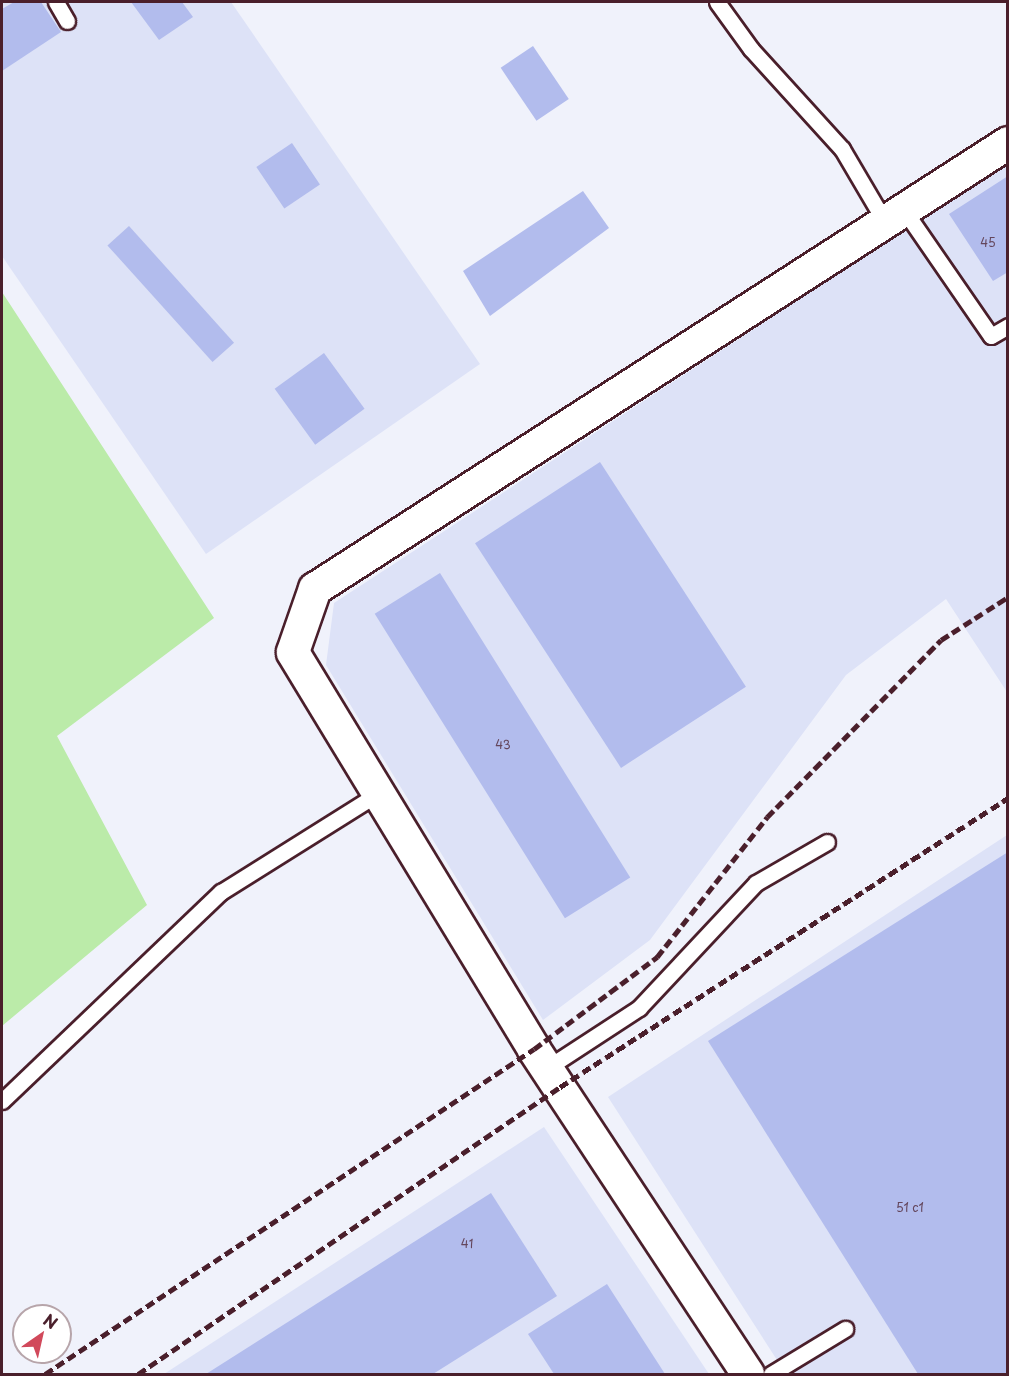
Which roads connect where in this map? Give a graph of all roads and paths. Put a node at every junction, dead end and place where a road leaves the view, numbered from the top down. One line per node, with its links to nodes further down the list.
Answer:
1 (56, 2): 3 (lane)
2 (717, 2): 5 (lane)
3 (67, 21)
4 (1008, 143): 5 (street)
5 (895, 216): 6 (lane); 7 (street)
6 (1008, 326)
7 (377, 794): 9 (street); 10 (lane)
8 (827, 842): 9 (lane)
9 (547, 1068): 12 (street)
10 (2, 1101)
11 (845, 1329): 13 (lane)
12 (748, 1374)
13 (771, 1374)

